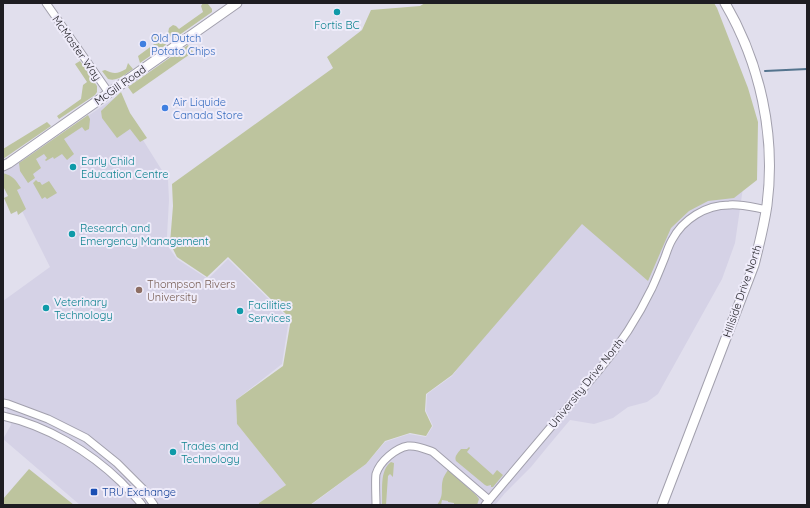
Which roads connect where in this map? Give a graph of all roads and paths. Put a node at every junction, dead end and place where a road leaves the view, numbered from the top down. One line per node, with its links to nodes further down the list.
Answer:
1 (46, 3): 4 (street, McMaster Way)
2 (237, 3): 4 (street, McGill Road)
3 (725, 3): 6 (street, Hillside Drive North)
4 (109, 93): 5 (street, McGill Road)
5 (3, 166)
6 (769, 166): 7 (street); 8 (street, Hillside Drive North)
7 (763, 209): 8 (street); 11 (street, University Drive North)
8 (759, 246): 15 (street, Hillside Drive North)
9 (3, 403): 13 (street)
10 (3, 416): 12 (street)
11 (487, 502): 14 (street)
12 (142, 505)
13 (154, 505)
14 (376, 505)
15 (662, 505)

